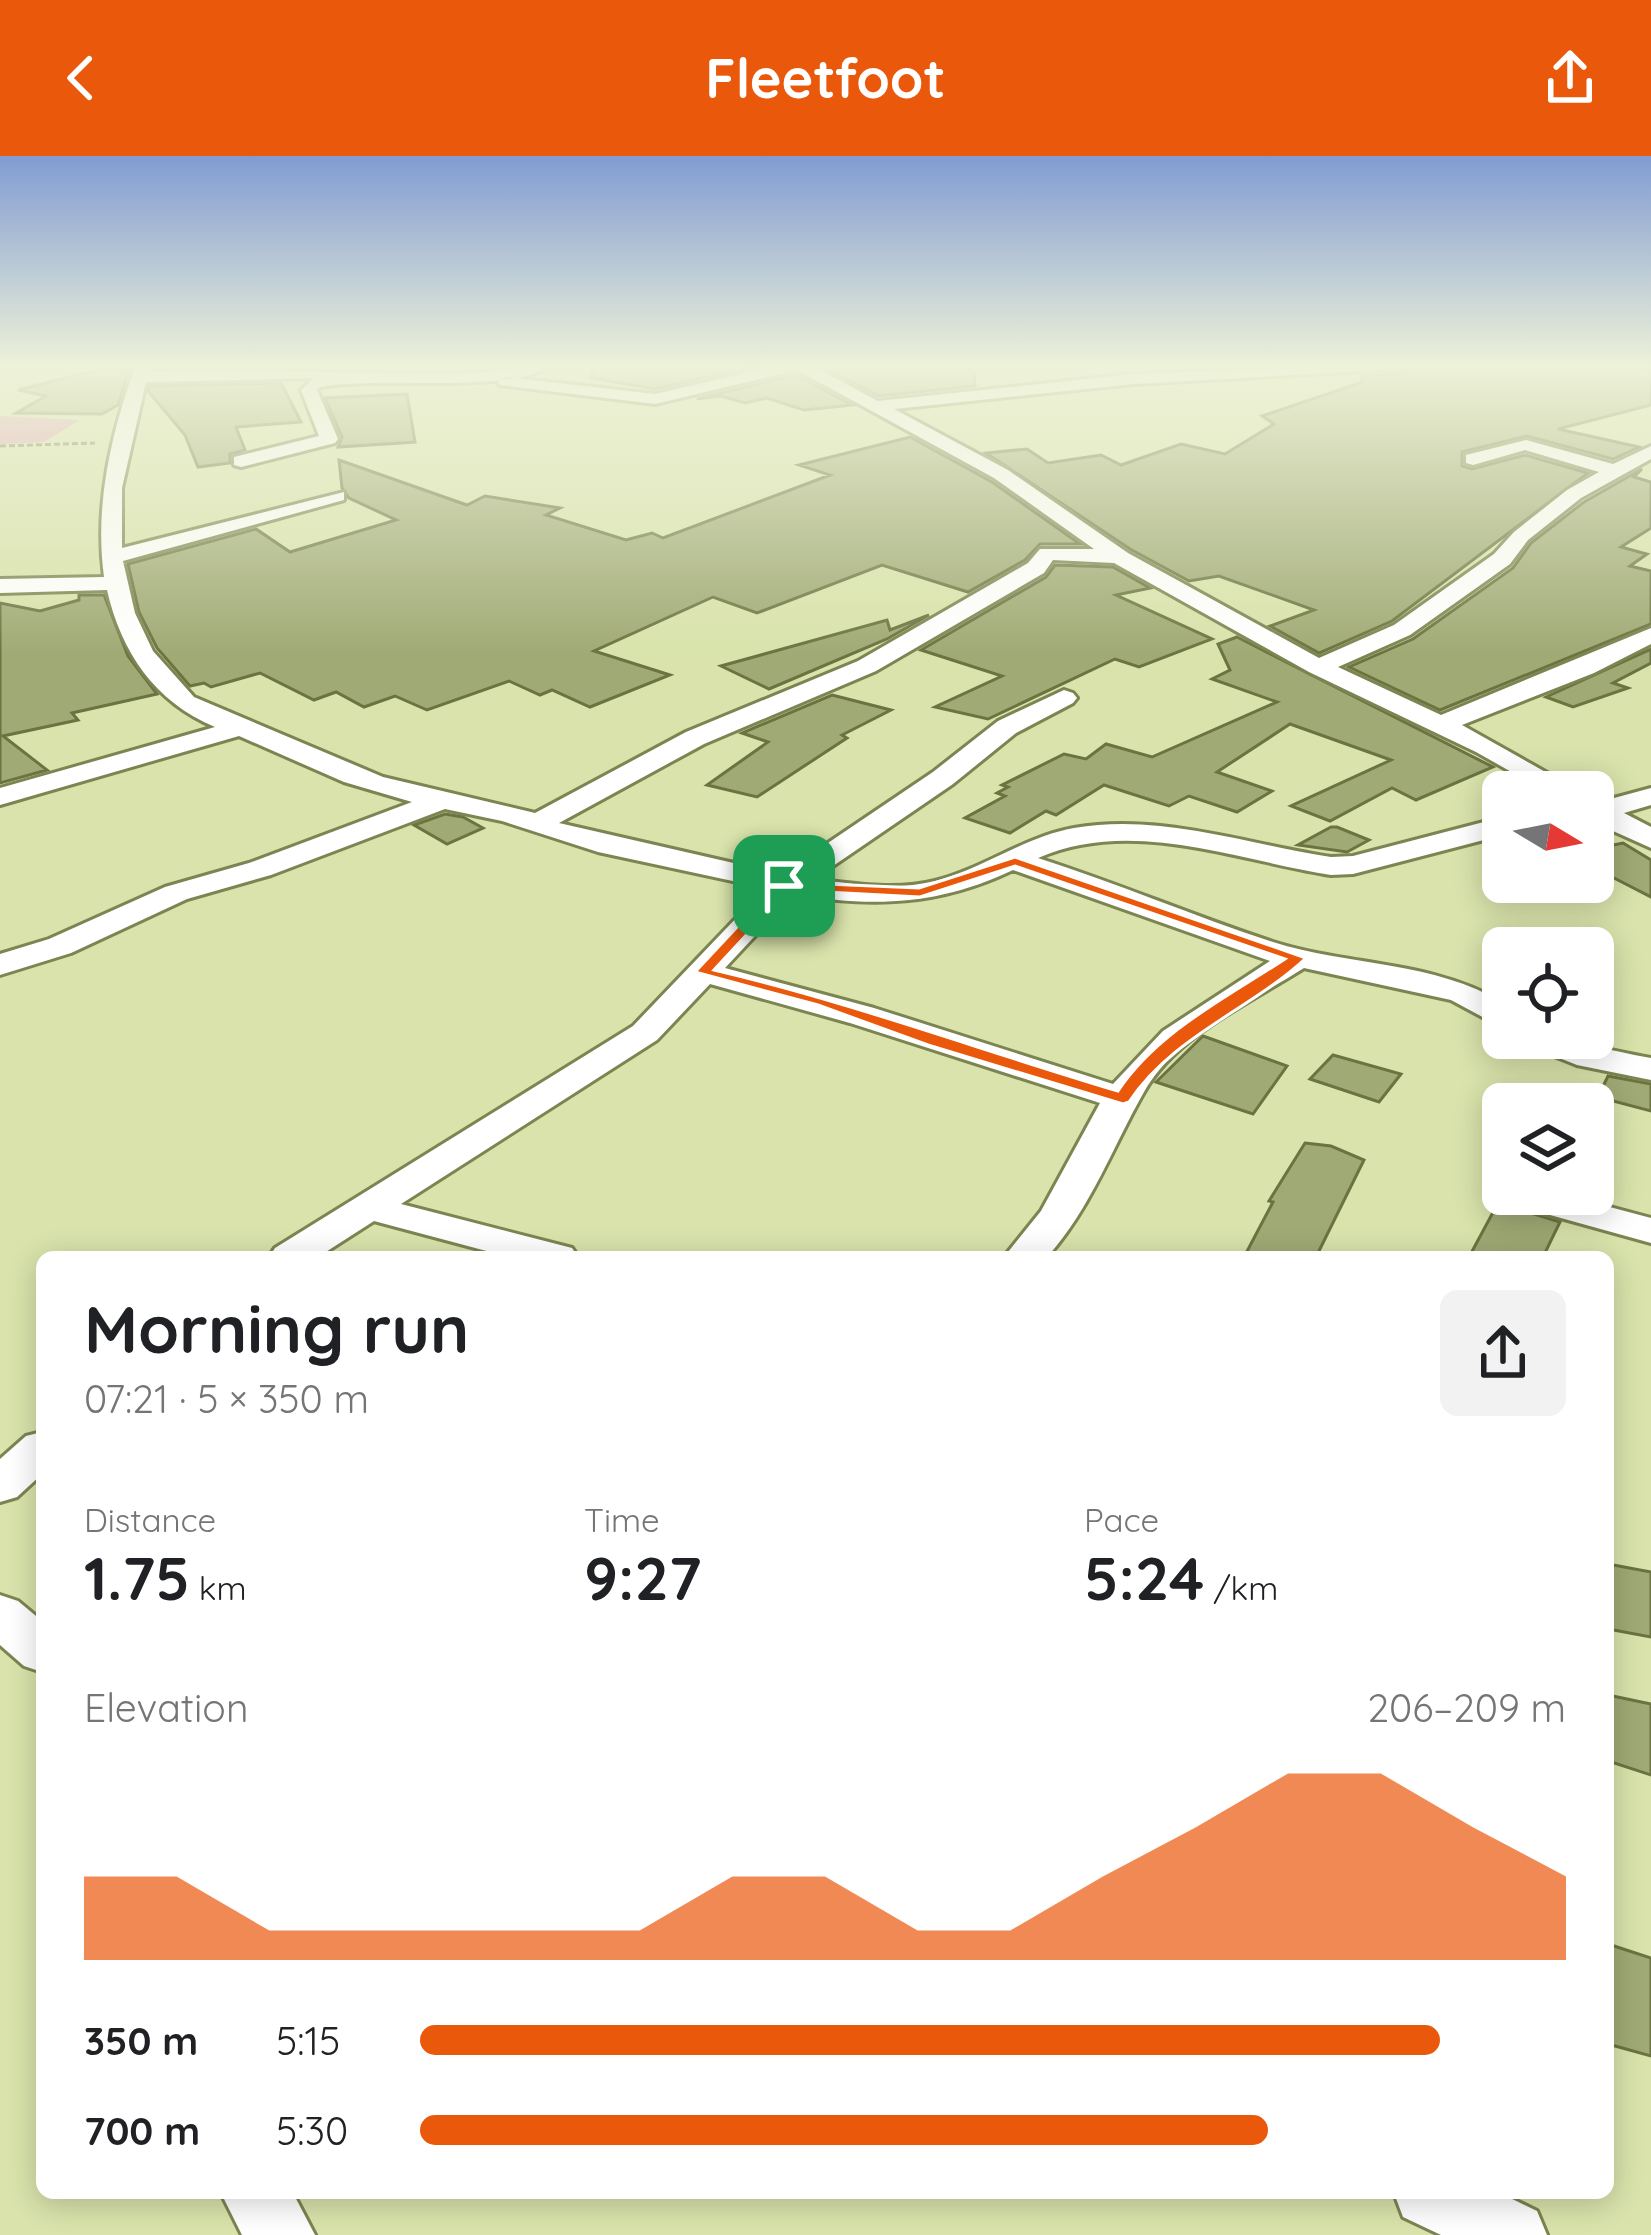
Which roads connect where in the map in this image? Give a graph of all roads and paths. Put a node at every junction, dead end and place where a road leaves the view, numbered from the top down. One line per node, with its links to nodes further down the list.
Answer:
1 (115, 461): 8 (street)
2 (978, 461): 7 (street)
3 (1580, 461): 5 (street)
4 (1633, 461): 5 (street)
5 (1616, 471): 11 (street)
6 (337, 496): 8 (street)
7 (1120, 558): 11 (street); 21 (street)
8 (114, 570): 9 (street); 14 (street)
9 (0, 586)
10 (1651, 635): 13 (street)
11 (1318, 667): 13 (street)
12 (1064, 698): 25 (street)
13 (1440, 724): 15 (street)
14 (240, 728): 16 (street); 18 (street)
15 (1528, 771)
16 (0, 796)
17 (1651, 796): 19 (street)
18 (443, 800): 21 (street); 27 (street)
19 (1614, 805)
20 (1614, 819): 23 (street)
21 (536, 824): 25 (street)
22 (1482, 832): 24 (street)
23 (1651, 839)
24 (1015, 861): 25 (street); 26 (street)
25 (784, 886): 28 (street)
26 (1298, 958): 29 (street); 32 (street)
27 (0, 965)
28 (703, 972): 32 (street); 33 (street)
29 (1482, 1005)
30 (1595, 1059): 31 (street)
31 (1651, 1069)
32 (1123, 1099): 38 (street)
33 (366, 1208): 36 (street); 37 (street)
34 (1593, 1215): 35 (street)
35 (1651, 1231)
36 (298, 1251)
37 (534, 1251)
38 (1030, 1251)
39 (36, 1453): 40 (street)
40 (0, 1485)
41 (258, 2199): 43 (street)
42 (1439, 2199): 44 (street)
43 (281, 2235)
44 (1513, 2235)

